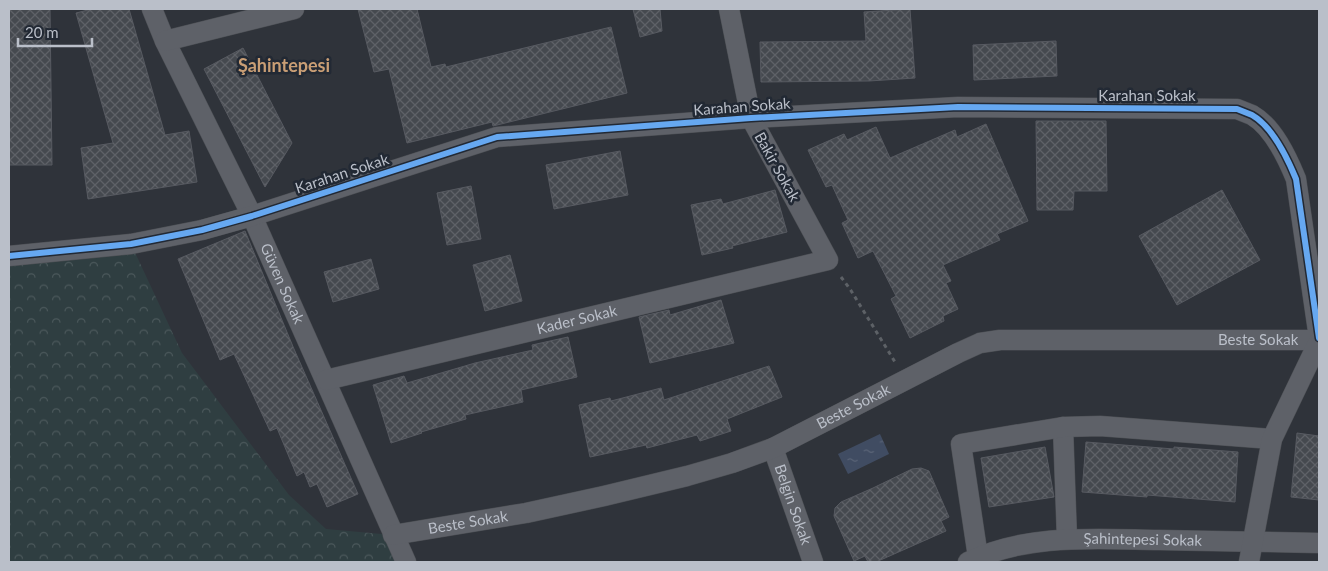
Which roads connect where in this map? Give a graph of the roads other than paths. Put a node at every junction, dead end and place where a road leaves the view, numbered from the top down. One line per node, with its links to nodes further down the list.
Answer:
1 (152, 9): 4 (street, Güven Sokak)
2 (294, 9): 4 (street)
3 (729, 9): 5 (street, Bakir Sokak)
4 (165, 41): 6 (street, Güven Sokak)
5 (751, 118): 6 (street, Karahan Sokak); 8 (street, Bakir Sokak); 9 (street, Karahan Sokak)
6 (252, 216): 7 (street, Karahan Sokak); 10 (street, Güven Sokak)
7 (9, 256)
8 (828, 260): 10 (street, Kader Sokak)
9 (1319, 340): 12 (street, Beste Sokak); 13 (street, Beste Sokak)
10 (326, 380): 14 (street, Güven Sokak)
11 (1063, 427): 12 (street); 15 (street); 18 (street)
12 (1272, 439): 16 (street, Beste Sokak)
13 (773, 448): 14 (street, Beste Sokak); 20 (street, Belgin Sokak)
14 (393, 535): 19 (street, Güven Sokak)
15 (1068, 539): 16 (street, Şahintepesi Sokak); 18 (street, Şahintepesi Sokak)
16 (1252, 542): 17 (street, Şahintepesi Sokak); 21 (street, Beste Sokak)
17 (1319, 543)
18 (973, 560)
19 (406, 562)
20 (813, 562)
21 (1249, 562)

